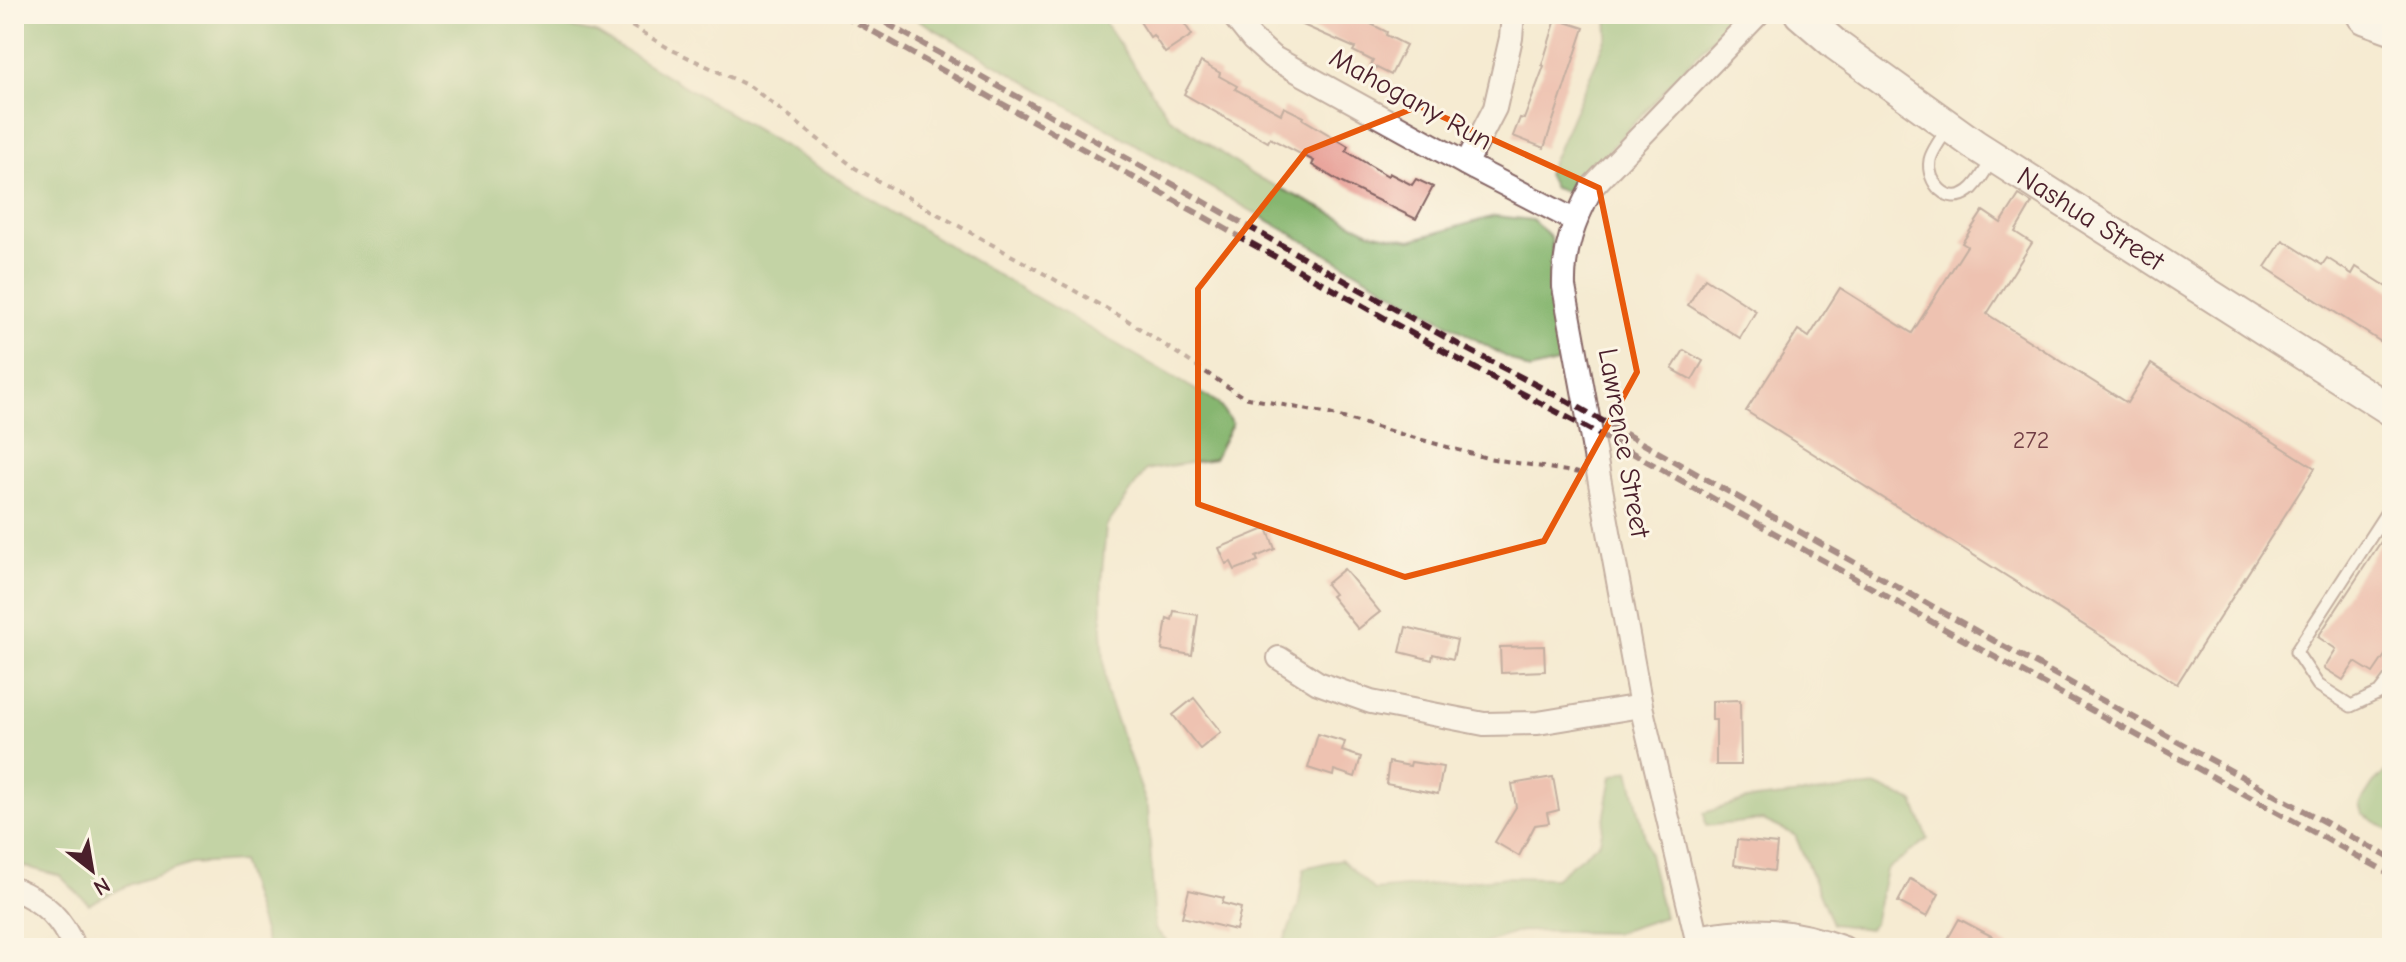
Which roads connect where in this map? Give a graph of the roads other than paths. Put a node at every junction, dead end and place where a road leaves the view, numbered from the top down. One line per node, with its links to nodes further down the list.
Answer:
1 (1232, 14): 9 (street, Mahogany Run)
2 (1513, 14): 9 (street)
3 (1758, 14): 10 (street, Lawrence Street)
4 (1800, 14): 7 (main road, Nashua Street)
5 (2367, 14): 6 (highway)
6 (2392, 23)
7 (1949, 126): 8 (main road, Nashua Street); 8 (lane)
8 (1994, 156): 11 (main road, Nashua Street)
9 (1466, 164): 10 (street, Mahogany Run)
10 (1574, 220): 15 (street, Lawrence Street)
11 (2392, 411)
12 (2392, 504): 14 (lane)
13 (1279, 658): 15 (street)
14 (2392, 676)
15 (1641, 706): 17 (street, Lawrence Street)
16 (14, 889): 18 (street)
17 (1698, 942): 19 (street)
18 (74, 948)
19 (1844, 948)

